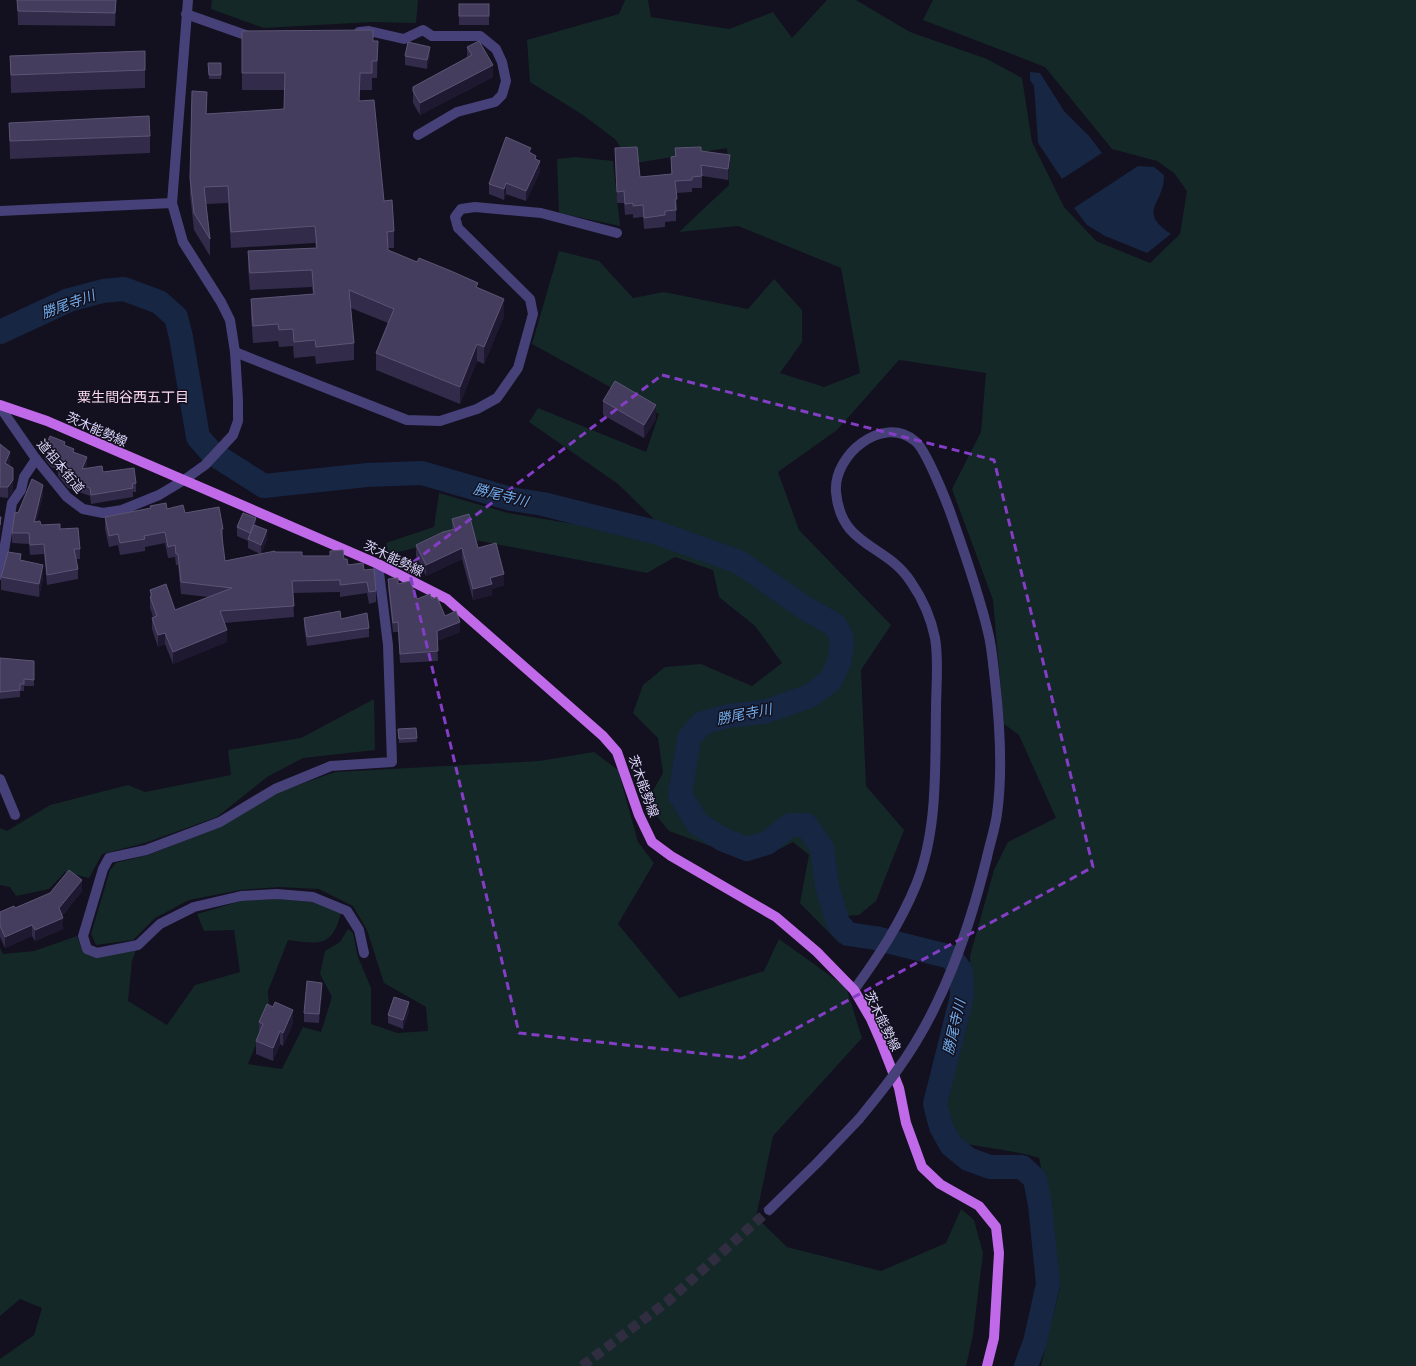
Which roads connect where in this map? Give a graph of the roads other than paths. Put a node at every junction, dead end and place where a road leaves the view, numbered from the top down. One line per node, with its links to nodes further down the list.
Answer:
1 (188, 0): 2 (street)
2 (186, 14): 4 (street); 6 (street)
3 (346, 33): 5 (street)
4 (263, 39)
5 (418, 135)
6 (172, 203): 7 (street); 9 (street)
7 (0, 211)
8 (617, 232): 9 (street)
9 (235, 352): 12 (street, 道祖本街道)
10 (0, 406): 11 (street, 道祖本街道); 12 (main road, 茨木能勢線)
11 (36, 459): 12 (street, 道祖本街道); 14 (street)
12 (184, 480): 13 (main road, 茨木能勢線)
13 (378, 564): 17 (street); 18 (main road, 茨木能勢線)
14 (0, 574)
15 (0, 779): 16 (street)
16 (15, 815)
17 (364, 953)
18 (854, 990): 19 (street, bridge); 20 (main road, 茨木能勢線)
19 (769, 1210)
20 (987, 1366)

